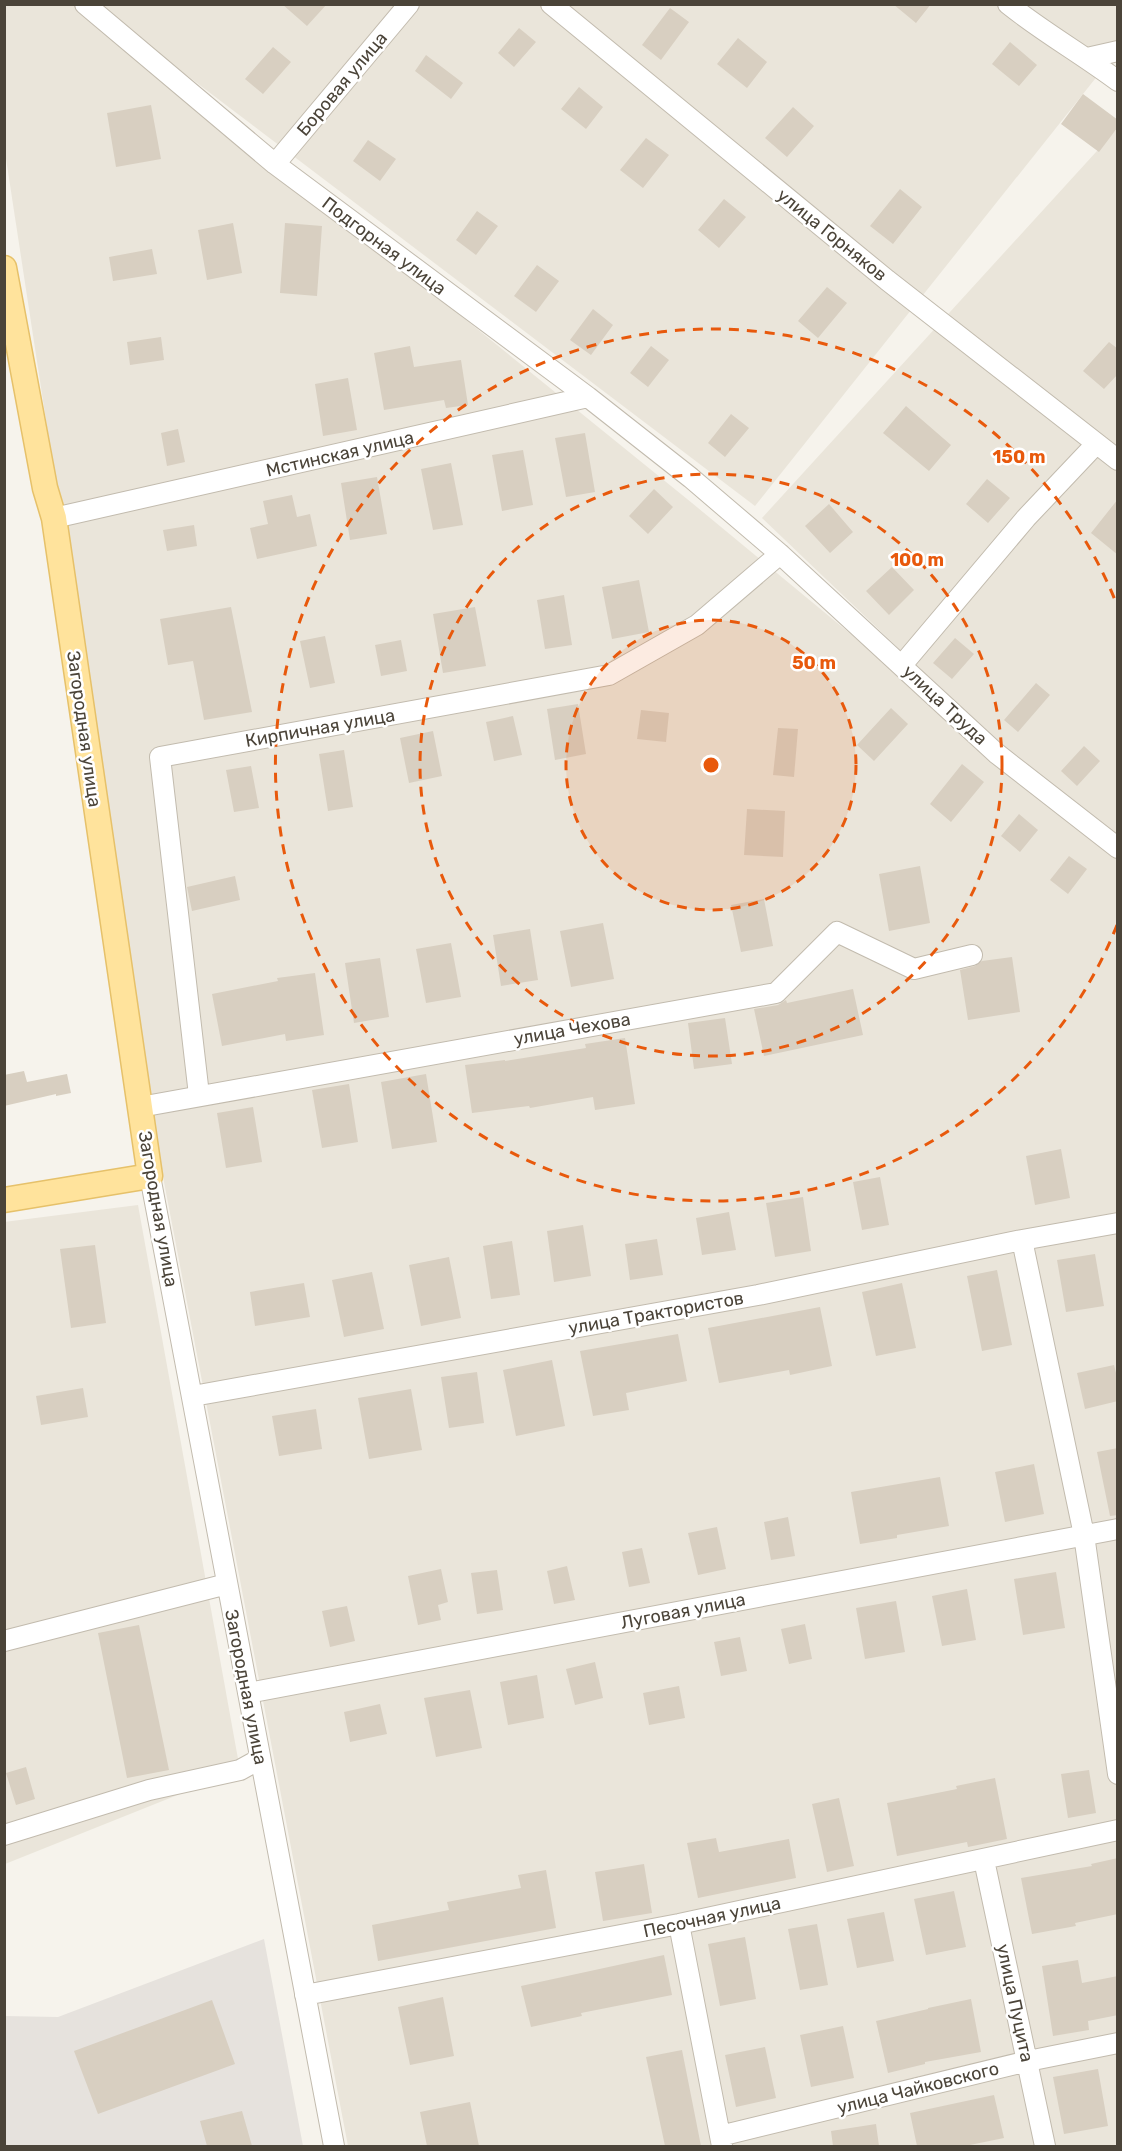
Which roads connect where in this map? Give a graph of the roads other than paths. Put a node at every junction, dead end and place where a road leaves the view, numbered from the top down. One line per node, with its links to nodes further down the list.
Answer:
1 (85, 4): 8 (street, Подгорная улица)
2 (409, 4): 8 (street, Боровая улица)
3 (551, 4): 11 (street, улица Горняков)
4 (1008, 4): 6 (street)
5 (1118, 51): 6 (street)
6 (1087, 58): 7 (street)
7 (1118, 81)
8 (274, 164): 10 (street, Подгорная улица)
9 (4, 268): 14 (main road, Загородная улица)
10 (588, 397): 13 (street, Подгорная улица); 14 (street, Мстинская улица)
11 (1096, 444): 12 (street, улица Горняков); 16 (street)
12 (1118, 460)
13 (691, 478): 15 (street, улица Труда)
14 (54, 518): 20 (main road, Загородная улица)
15 (780, 554): 16 (street, улица Труда); 19 (street, Кирпичная улица)
16 (902, 665): 17 (street, улица Труда)
17 (1118, 848)
18 (972, 956): 19 (street, улица Чехова)
19 (199, 1095): 20 (street, улица Чехова)
20 (140, 1107): 21 (main road, Загородная улица)
21 (150, 1176): 22 (main road); 25 (street, Загородная улица)
22 (4, 1200)
23 (1118, 1223): 24 (street, улица Трактористов)
24 (1022, 1240): 25 (street, улица Трактористов); 27 (street)
25 (193, 1396): 28 (street, Загородная улица)
26 (1118, 1529): 27 (street, Луговая улица)
27 (1084, 1535): 30 (street, Луговая улица); 32 (street)
28 (227, 1584): 29 (street); 30 (street, Загородная улица)
29 (4, 1641)
30 (248, 1693): 31 (street, Загородная улица)
31 (260, 1759): 34 (street); 37 (street, Загородная улица)
32 (1118, 1774)
33 (1118, 1830): 35 (street, Песочная улица)
34 (4, 1835)
35 (984, 1860): 36 (street, Песочная улица); 39 (street, улица Пуцита)
36 (679, 1924): 37 (street, Песочная улица); 40 (street)
37 (305, 1995): 41 (street, Загородная улица)
38 (1118, 2043): 39 (street, улица Чайковского)
39 (1028, 2061): 40 (street, улица Чайковского); 42 (street, улица Пуцита)
40 (721, 2141)
41 (334, 2146)
42 (1045, 2146)

